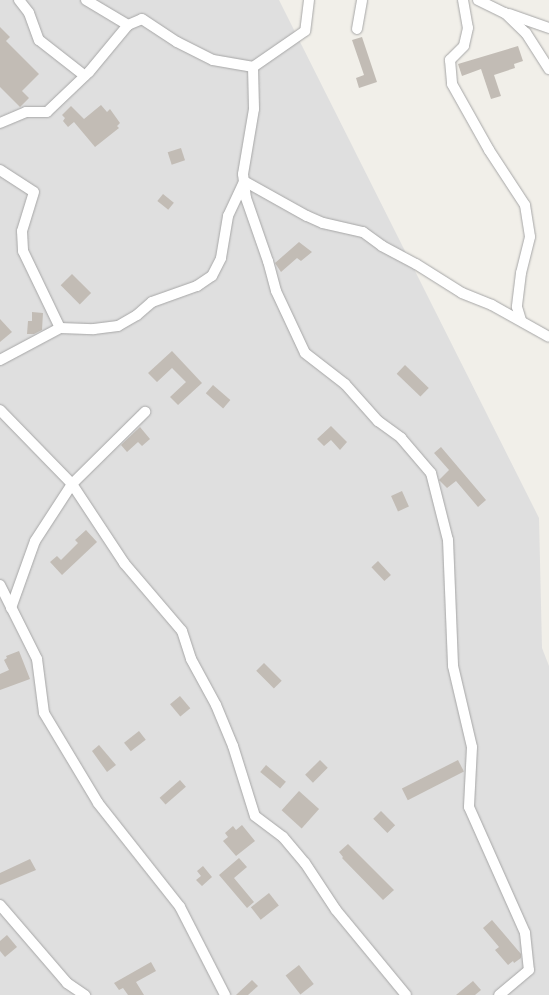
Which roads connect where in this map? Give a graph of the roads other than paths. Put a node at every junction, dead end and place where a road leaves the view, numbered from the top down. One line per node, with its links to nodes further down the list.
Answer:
1 (19, 0): 13 (street)
2 (86, 0): 8 (street)
3 (309, 0): 11 (street)
4 (362, 0): 9 (street)
5 (462, 0): 17 (street)
6 (478, 0): 7 (street)
7 (505, 13): 10 (street); 12 (street)
8 (128, 26): 11 (street); 13 (street)
9 (357, 28)
10 (549, 28)
11 (253, 67): 16 (street)
12 (549, 69)
13 (86, 76): 14 (street)
14 (0, 123)
15 (0, 170): 18 (street)
16 (244, 181): 17 (street); 18 (street); 30 (street)
17 (521, 320): 19 (street)
18 (60, 328): 20 (street)
19 (549, 337)
20 (0, 360)
21 (0, 410): 23 (street)
22 (145, 412): 23 (street)
23 (72, 484): 25 (street); 29 (street)
24 (0, 586): 25 (street)
25 (12, 608): 28 (street)
26 (0, 905): 27 (street)
27 (85, 995)
28 (225, 995)
29 (406, 995)
30 (499, 995)

